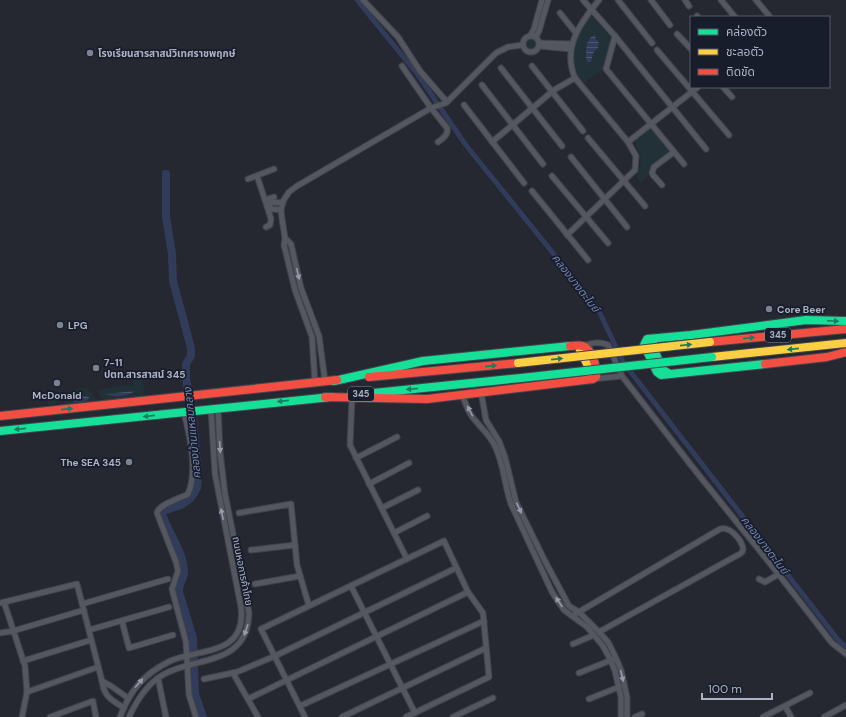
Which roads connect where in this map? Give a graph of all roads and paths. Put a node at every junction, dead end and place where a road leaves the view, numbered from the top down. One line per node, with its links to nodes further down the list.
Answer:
1 (363, 0): 39 (street)
2 (542, 0): 16 (street)
3 (548, 0): 16 (street)
4 (583, 0): 12 (street)
5 (599, 0): 12 (street)
6 (618, 0): 23 (street)
7 (651, 0): 17 (street)
8 (685, 0): 11 (street)
9 (721, 0): 14 (street)
10 (756, 0): 15 (street)
11 (689, 6)
12 (591, 9): 18 (street); 21 (street)
13 (560, 14): 18 (street)
14 (734, 16)
15 (769, 16)
16 (540, 19): 20 (street); 22 (street)
17 (670, 25)
18 (576, 33): 26 (street)
19 (677, 34): 27 (street)
20 (530, 36): 22 (street); 24 (street)
21 (615, 36): 42 (street); 45 (street)
22 (536, 37): 25 (street)
23 (652, 43)
24 (522, 45): 25 (street); 39 (street)
25 (539, 45): 26 (street)
26 (571, 46): 32 (street)
27 (690, 48)
28 (657, 50): 37 (street)
29 (402, 66): 43 (street)
30 (532, 66): 36 (street)
31 (501, 68): 41 (street)
32 (574, 78): 36 (street); 51 (street)
33 (482, 85): 44 (street)
34 (697, 88): 37 (street)
35 (725, 88): 38 (street)
36 (552, 91): 41 (street); 46 (street)
37 (692, 92): 42 (street); 47 (street)
38 (732, 97)
39 (445, 103): 43 (street)
40 (464, 105): 50 (street)
41 (532, 107): 44 (street); 52 (street)
42 (673, 107): 45 (street); 53 (street)
43 (432, 108): 49 (street); 68 (street)
44 (512, 124): 50 (street); 56 (street)
45 (651, 124): 51 (street); 54 (street)
46 (583, 131)
47 (729, 135)
48 (588, 138): 62 (street)
49 (438, 142)
50 (492, 142): 63 (street)
51 (628, 142): 62 (street)
52 (562, 146)
53 (706, 148)
54 (674, 152): 57 (street); 64 (street)
55 (571, 157): 67 (street)
56 (543, 164)
57 (684, 164)
58 (274, 170): 59 (street)
59 (257, 176): 61 (street); 69 (street)
60 (552, 176): 72 (street)
61 (248, 179)
62 (624, 181): 67 (street); 70 (street)
63 (524, 183)
64 (662, 185)
65 (532, 191): 75 (street)
66 (274, 197): 69 (street)
67 (605, 199): 72 (street); 73 (street)
68 (283, 203): 69 (street); 71 (street)
69 (267, 204): 71 (street); 74 (street)
70 (645, 206)
71 (281, 210): 76 (street)
72 (586, 217): 75 (street); 77 (street)
73 (627, 226)
74 (266, 227)
75 (567, 235): 78 (street)
76 (285, 238): 79 (street, one-way to 79); 80 (street)
77 (608, 243)
78 (588, 260)
79 (301, 288): 80 (street); 85 (street)
80 (295, 290): 86 (street)
81 (846, 321): 82 (main road, one-way to 81)
82 (793, 322): 84 (main road); 91 (main road)
83 (846, 329): 84 (main road, 345)
84 (795, 334): 93 (main road, 345, one-way to 84, bridge)
85 (319, 336): 86 (street); 97 (street)
86 (312, 337): 98 (street)
87 (846, 343): 89 (main road, 345)
88 (579, 346): 92 (main road); 94 (street); 95 (main road); 96 (main road)
89 (811, 347): 91 (main road); 99 (main road, 345, one-way to 99, bridge)
90 (846, 352): 91 (main road)
91 (813, 358)
92 (439, 360): 93 (main road); 97 (main road)
93 (440, 371): 97 (main road, 345)
94 (622, 376): 95 (street); 128 (street)
95 (593, 379): 96 (main road)
96 (583, 380): 100 (main road)
97 (330, 381): 98 (main road, 345)
98 (315, 382): 107 (main road, 345, one-way to 98)
99 (432, 387): 102 (main road, 345, one-way to 102); 104 (main road)
100 (481, 392): 101 (main road); 108 (street)
101 (462, 395): 104 (main road); 109 (street, one-way to 101)
102 (325, 397): 103 (main road); 105 (main road, 345, one-way to 105)
103 (352, 398): 104 (main road); 112 (street)
104 (433, 398)
105 (215, 408): 106 (main road, 345); 156 (street, ถนนหอการค้าไทย, one-way to 105); 162 (street, ถนนหอการค้าไทย, one-way to 162)
106 (186, 412): 110 (main road, 345, one-way to 110); 156 (street)
107 (0, 416)
108 (486, 420): 109 (street); 115 (street)
109 (479, 424): 116 (street)
110 (0, 431)
111 (397, 437): 112 (street)
112 (356, 458): 114 (street)
113 (409, 463): 114 (street)
114 (369, 484): 118 (street)
115 (512, 488): 116 (street); 125 (street, one-way to 125)
116 (506, 489): 126 (street)
117 (418, 490): 118 (street)
118 (382, 508): 121 (street)
119 (240, 513): 122 (street)
120 (427, 516): 121 (street)
121 (394, 533): 124 (street)
122 (295, 545): 123 (street); 129 (street)
123 (251, 550)
124 (407, 559): 127 (street); 133 (street)
125 (545, 561): 126 (street); 140 (street)
126 (539, 564): 142 (street, one-way to 126)
127 (456, 568): 134 (street); 141 (street)
128 (779, 574): 131 (street); 155 (street)
129 (300, 576): 132 (street); 137 (street)
130 (168, 579): 136 (street)
131 (759, 579)
132 (255, 584)
133 (351, 586): 137 (street); 141 (street)
134 (468, 592): 144 (street); 151 (street)
135 (2, 603): 136 (street); 146 (street)
136 (82, 604): 139 (street)
137 (308, 606): 157 (street)
138 (169, 607): 143 (street)
139 (84, 610): 145 (street); 146 (street)
140 (579, 612): 142 (street); 147 (street); 147 (street)
141 (365, 613): 151 (street); 157 (street)
142 (572, 616): 150 (street)
143 (122, 621): 145 (street); 149 (street)
144 (484, 621): 154 (street); 161 (street)
145 (89, 630): 152 (street)
146 (13, 631): 148 (street); 159 (street)
147 (599, 632): 158 (street)
148 (0, 633)
149 (173, 635)
150 (594, 635): 153 (street); 160 (street)
151 (377, 636): 161 (street); 168 (street)
152 (91, 640): 159 (street); 163 (street)
153 (573, 644)
154 (486, 648): 171 (street); 182 (street)
155 (846, 654)
156 (187, 656): 162 (street); 174 (street, ถนนหอการค้าไทย, one-way to 156)
157 (275, 656): 164 (street); 168 (street)
158 (616, 658): 160 (street); 197 (street, one-way to 197)
159 (23, 661): 172 (street)
160 (611, 661): 165 (street); 170 (street)
161 (390, 664): 171 (street); 179 (street)
162 (189, 665): 166 (street, ถนนหอการค้าไทย); 190 (street)
163 (98, 667): 169 (street); 172 (street)
164 (232, 673): 167 (street); 176 (street)
165 (579, 673)
166 (158, 678): 188 (street, ถนนหอการค้าไทย); 189 (street)
167 (204, 680)
168 (287, 680): 176 (street); 179 (street)
169 (102, 681): 174 (street); 181 (street)
170 (619, 687): 177 (street); 196 (street)
171 (403, 688): 182 (street); 193 (street)
172 (27, 692): 184 (street)
173 (810, 693): 180 (street)
174 (128, 698): 181 (street, ถนนหอการค้าไทย)
175 (493, 698): 195 (street)
176 (248, 699): 191 (street)
177 (589, 699)
178 (846, 705): 201 (street)
179 (300, 706): 192 (street)
180 (785, 706): 199 (street); 200 (street)
181 (124, 708): 187 (street, ถนนหอการค้าไทย)
182 (415, 712): 194 (street)
183 (642, 714): 198 (street)
184 (22, 717)
185 (50, 717): 186 (street)
186 (96, 717)
187 (120, 717)
188 (129, 717)
189 (166, 717)
190 (196, 717)
191 (258, 717)
192 (305, 717)
193 (342, 717)
194 (406, 717)
195 (453, 717)
196 (621, 717)
197 (627, 717)
198 (634, 717)
199 (763, 717)
200 (791, 717)
201 (824, 717)

